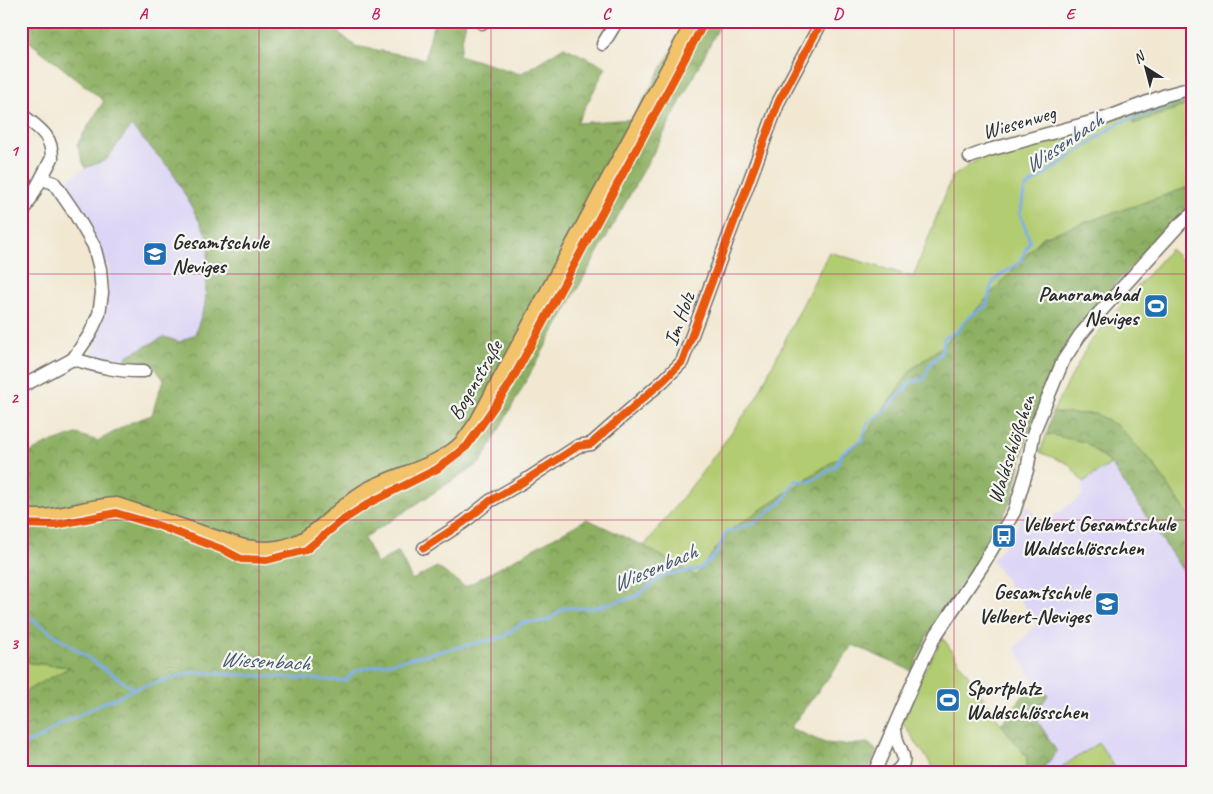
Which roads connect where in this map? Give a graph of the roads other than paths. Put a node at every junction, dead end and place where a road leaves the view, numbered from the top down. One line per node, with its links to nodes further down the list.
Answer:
1 (617, 21): 4 (street)
2 (695, 21): 14 (main road, Bogenstraße)
3 (822, 21): 15 (street, Im Holz)
4 (603, 44)
5 (1192, 88): 7 (street, Wiesenweg)
6 (21, 114): 8 (street)
7 (970, 157)
8 (42, 179): 10 (street); 11 (street)
9 (1192, 214): 16 (street, Waldschlößchen)
10 (21, 217)
11 (73, 359): 12 (street); 13 (street)
12 (144, 371)
13 (21, 387)
14 (21, 517)
15 (424, 548)
16 (895, 728): 17 (street, Waldschlößchen); 20 (street)
17 (881, 757): 18 (street, Waldschlößchen); 19 (street)
18 (874, 773)
19 (885, 773)
20 (894, 773)

